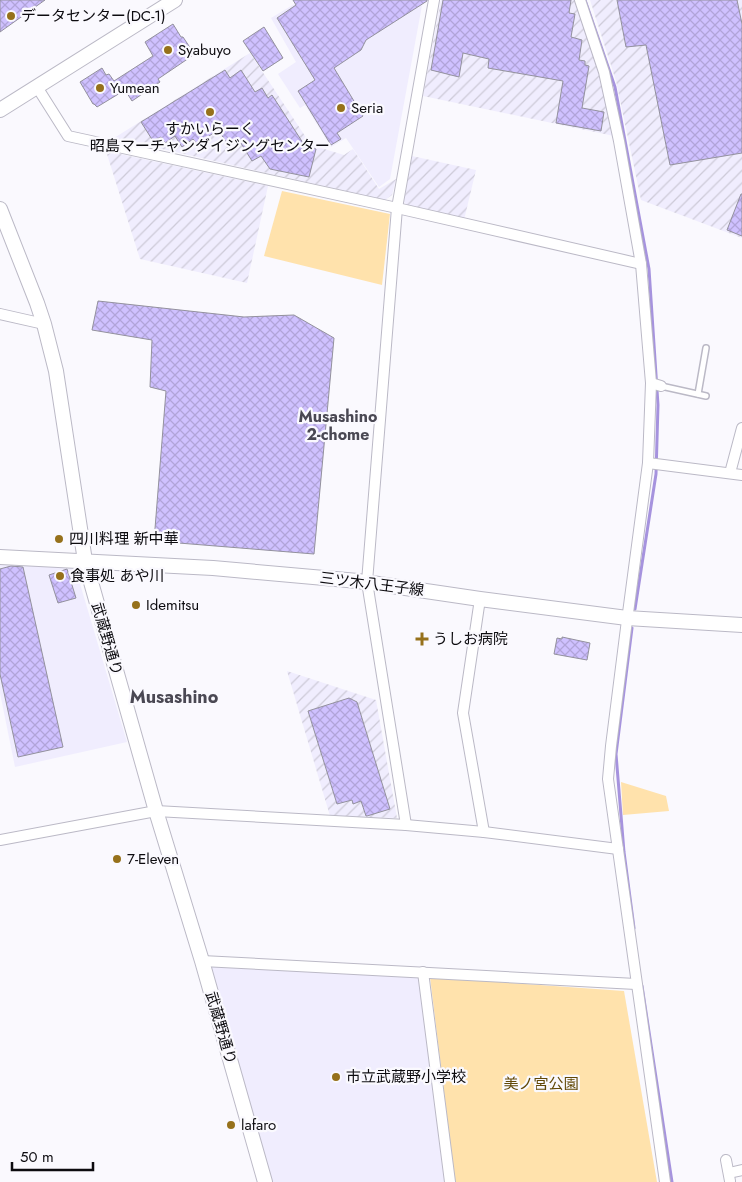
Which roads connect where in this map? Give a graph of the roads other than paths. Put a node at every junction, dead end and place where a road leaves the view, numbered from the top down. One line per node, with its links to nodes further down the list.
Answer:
1 (175, 0): 4 (street)
2 (434, 0): 6 (street)
3 (580, 0): 8 (street)
4 (37, 87): 5 (street); 6 (street)
5 (0, 110)
6 (397, 208): 8 (street); 21 (street)
7 (0, 209): 10 (street, 武蔵野通り)
8 (641, 264): 12 (street)
9 (0, 314): 10 (street)
10 (44, 324): 20 (street, 武蔵野通り)
11 (706, 348): 13 (lane)
12 (655, 384): 13 (lane); 16 (street)
13 (698, 394): 14 (lane)
14 (706, 396)
15 (742, 428): 17 (street)
16 (653, 464): 17 (street); 23 (street)
17 (730, 473): 18 (street)
18 (742, 475)
19 (0, 557): 20 (street, 三ツ木八王子線)
20 (85, 561): 21 (street, 三ツ木八王子線); 25 (street, 武蔵野通り)
21 (367, 582): 22 (street, 三ツ木八王子線); 26 (street)
22 (480, 599): 23 (street, 三ツ木八王子線); 27 (street)
23 (627, 618): 24 (street, 三ツ木八王子線); 29 (street)
24 (742, 625)
25 (156, 811): 26 (street); 28 (street); 30 (street, 武蔵野通り)
26 (406, 825): 27 (street)
27 (484, 832): 29 (street)
28 (0, 840)
29 (618, 849): 32 (street)
30 (202, 961): 31 (street); 36 (street, 武蔵野通り)
31 (423, 972): 32 (street); 37 (street)
32 (636, 984): 38 (street)
33 (726, 1160): 35 (street)
34 (742, 1170): 35 (street)
35 (730, 1177)
36 (265, 1182)
37 (450, 1182)
38 (664, 1182)

